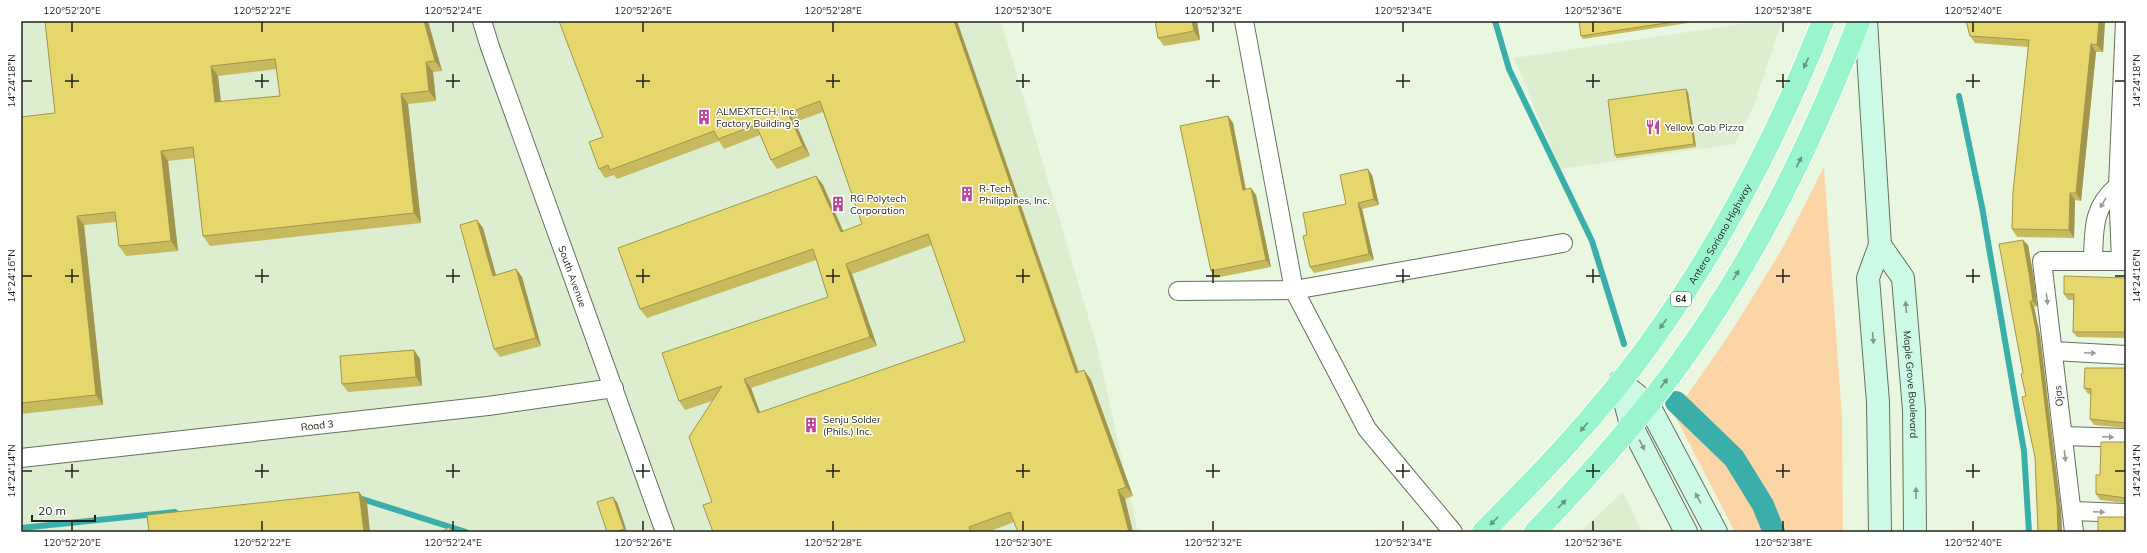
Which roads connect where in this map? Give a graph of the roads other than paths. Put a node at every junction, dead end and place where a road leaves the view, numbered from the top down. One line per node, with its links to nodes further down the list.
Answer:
1 (482, 21): 18 (street, South Avenue)
2 (1244, 21): 13 (street)
3 (1824, 21): 17 (main road, Antero Soriano Highway / 64, one-way to 17)
4 (1858, 21): 19 (main road, one-way to 4)
5 (1866, 21): 10 (street)
6 (2125, 21): 7 (street)
7 (2122, 186): 8 (street); 11 (street, one-way to 11)
8 (2122, 206): 12 (street)
9 (1563, 243): 13 (street)
10 (1880, 245): 32 (street, one-way to 32); 33 (street, Maple Grove Boulevard, one-way to 10)
11 (2093, 261): 12 (street); 15 (street, Ojas, one-way to 15)
12 (2124, 261)
13 (1294, 290): 14 (street); 27 (street)
14 (1178, 291)
15 (2053, 351): 16 (street, one-way to 16); 21 (street, Ojas)
16 (2126, 355)
17 (1620, 382): 19 (street); 20 (street); 28 (main road, Antero Soriano Highway / 64, one-way to 28)
18 (614, 388): 23 (street, Road 3); 26 (street, South Avenue)
19 (1648, 404): 20 (main road); 31 (street, one-way to 19)
20 (1632, 424): 29 (main road, one-way to 20); 30 (street, one-way to 30)
21 (2063, 436): 22 (street, one-way to 22); 24 (street, Ojas, one-way to 24)
22 (2126, 438)
23 (21, 458)
24 (2072, 511): 25 (street, one-way to 25); 34 (street, Ojas)
25 (2126, 513)
26 (665, 532)
27 (1453, 532)
28 (1483, 532)
29 (1535, 532)
30 (1686, 532)
31 (1716, 532)
32 (1880, 532)
33 (1915, 532)
34 (2074, 532)

